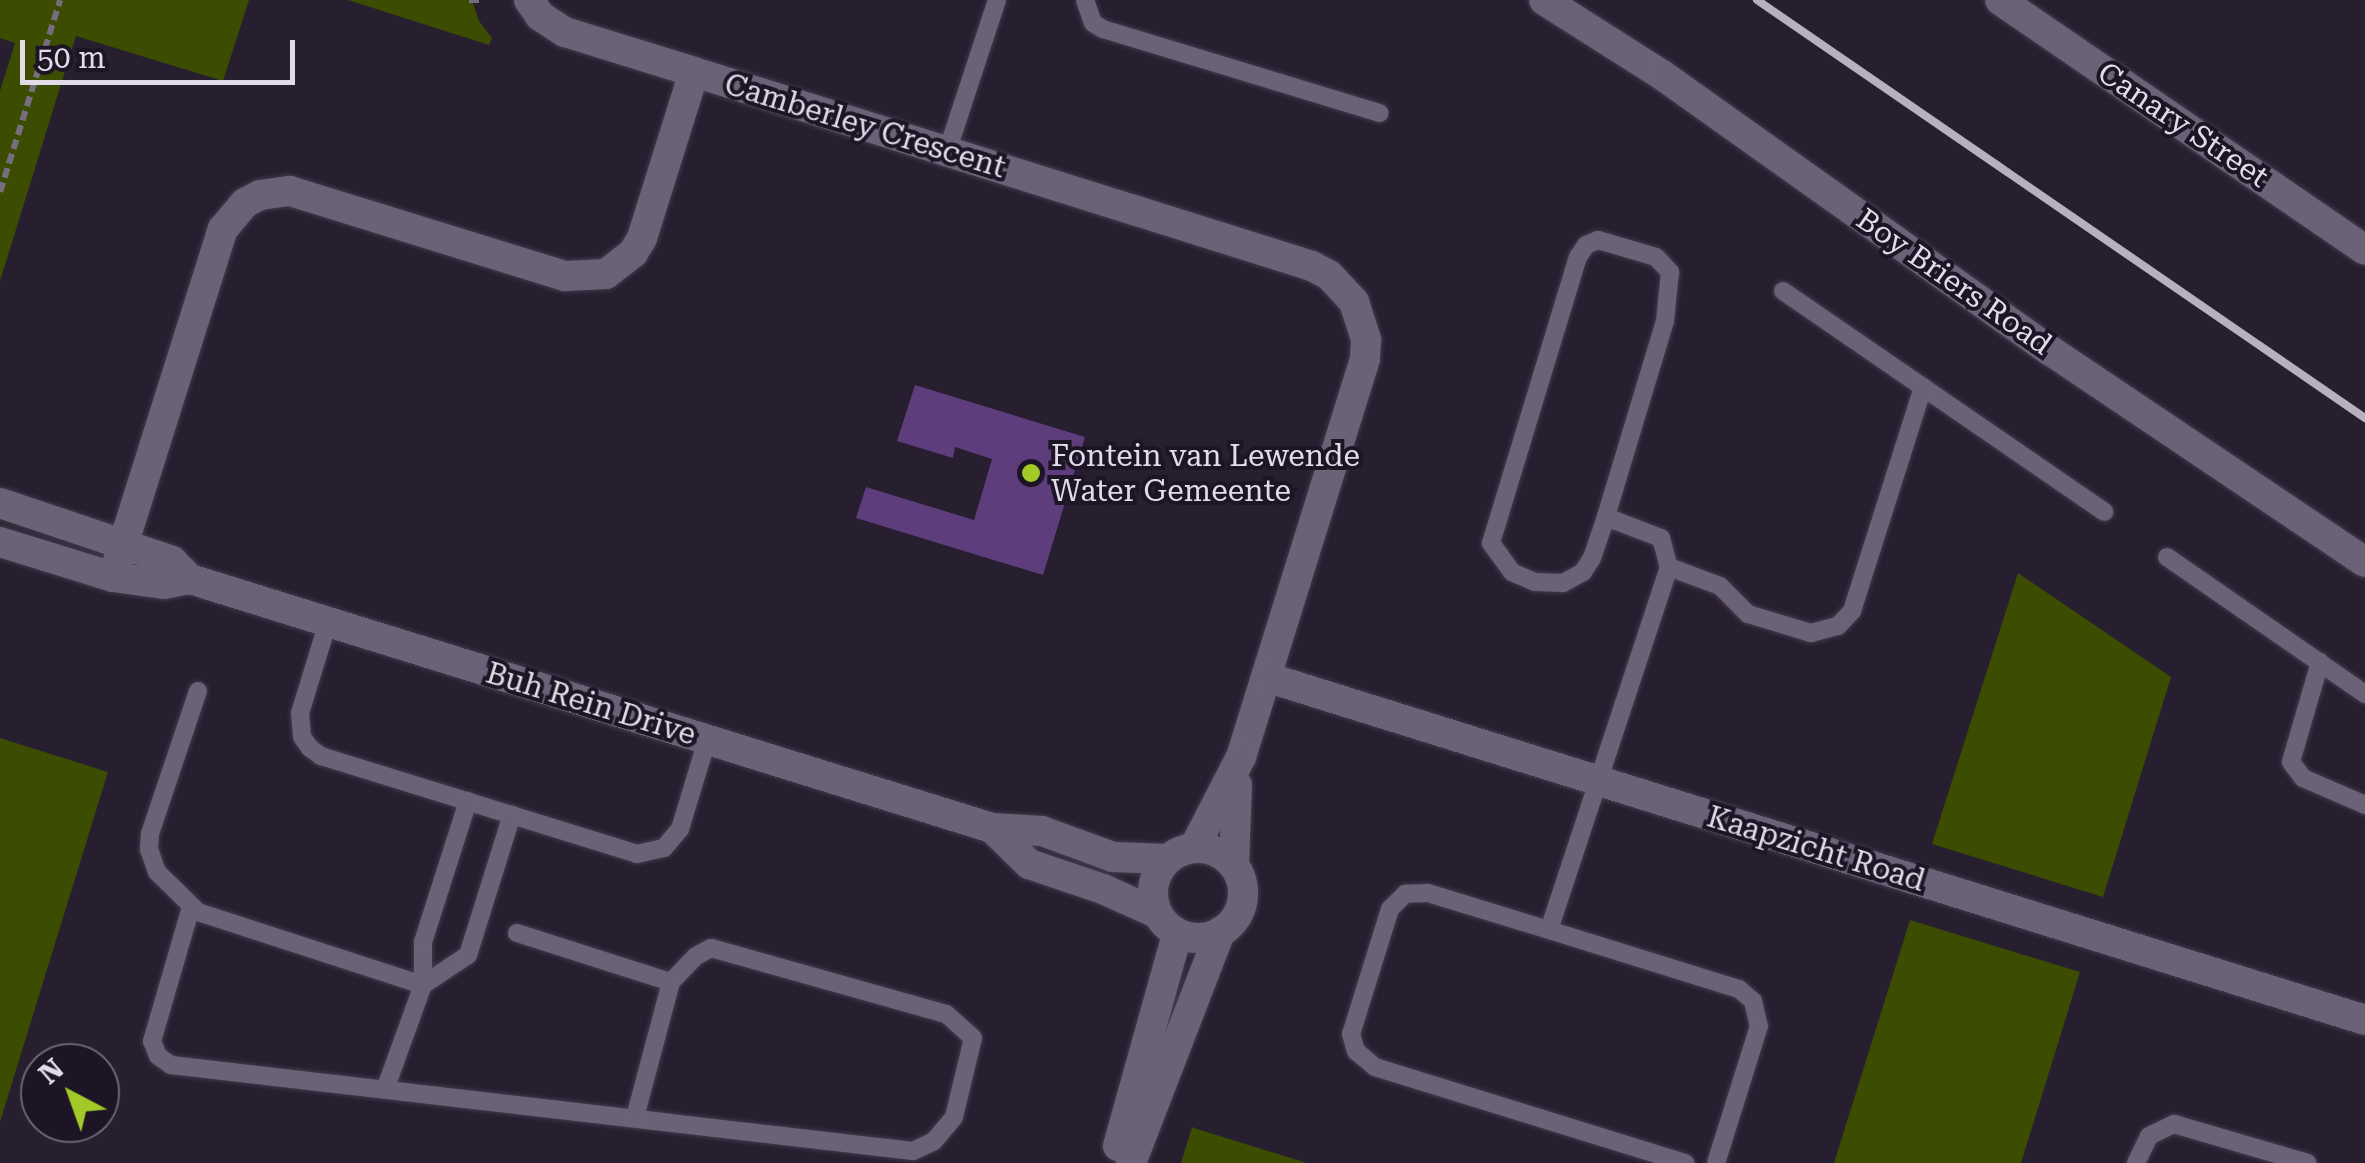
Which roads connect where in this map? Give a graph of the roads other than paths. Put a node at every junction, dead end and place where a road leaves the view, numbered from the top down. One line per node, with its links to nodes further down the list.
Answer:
1 (529, 0): 6 (street)
2 (996, 0): 8 (lane)
3 (1085, 0): 7 (lane)
4 (1544, 0): 18 (street, Boy Briers Road)
5 (2000, 0): 9 (street, Canary Street)
6 (694, 72): 8 (street, Camberley Crescent); 16 (street, Camberley Crescent)
7 (1380, 114)
8 (947, 152): 24 (street, Camberley Crescent)
9 (2365, 250)
10 (1783, 290): 11 (lane)
11 (1923, 387): 13 (lane); 19 (lane)
12 (0, 503): 16 (street, Buh Rein Drive)
13 (2104, 512)
14 (1606, 517): 14 (lane); 19 (lane)
15 (0, 542): 20 (street, Buh Rein Drive)
16 (123, 544): 20 (street, Camberley Crescent); 21 (street, Buh Rein Drive)
17 (2167, 557): 23 (lane)
18 (2365, 562)
19 (1669, 567): 29 (lane)
20 (113, 577): 21 (street, Buh Rein Drive)
21 (190, 579): 22 (street, Buh Rein Drive)
22 (328, 622): 27 (street, Buh Rein Drive); 30 (lane)
23 (2320, 662): 26 (lane); 31 (lane)
24 (1266, 677): 28 (street, Camberley Crescent); 29 (street, Kaapzicht Road)
25 (198, 691): 36 (lane)
26 (2365, 694)
27 (708, 740): 32 (lane); 33 (street, Buh Rein Drive)
28 (1241, 757): 34 (street, Camberley Crescent); 35 (street, Camberley Crescent)
29 (1598, 781): 38 (lane); 43 (street, Kaapzicht Road)
30 (468, 801): 32 (lane); 42 (lane)
31 (2365, 806)
32 (512, 815): 42 (lane)
33 (992, 828): 34 (street, Buh Rein Drive); 37 (street, Buh Rein Drive)
34 (1181, 853): 35 (street); 37 (street)
35 (1234, 866): 39 (street)
36 (190, 907): 42 (lane); 44 (lane)
37 (1167, 923): 39 (street); 46 (street)
38 (1549, 930): 48 (lane); 49 (lane)
39 (1220, 932): 47 (street)
40 (517, 933): 41 (lane)
41 (671, 982): 45 (lane); 45 (lane)
42 (424, 985): 44 (lane)
43 (2365, 1020)
44 (386, 1087): 45 (lane)
45 (636, 1118)
46 (1113, 1163)
47 (1132, 1163)
48 (1685, 1163)
49 (1716, 1163)
50 (2136, 1163): 51 (lane)
51 (2307, 1163)

